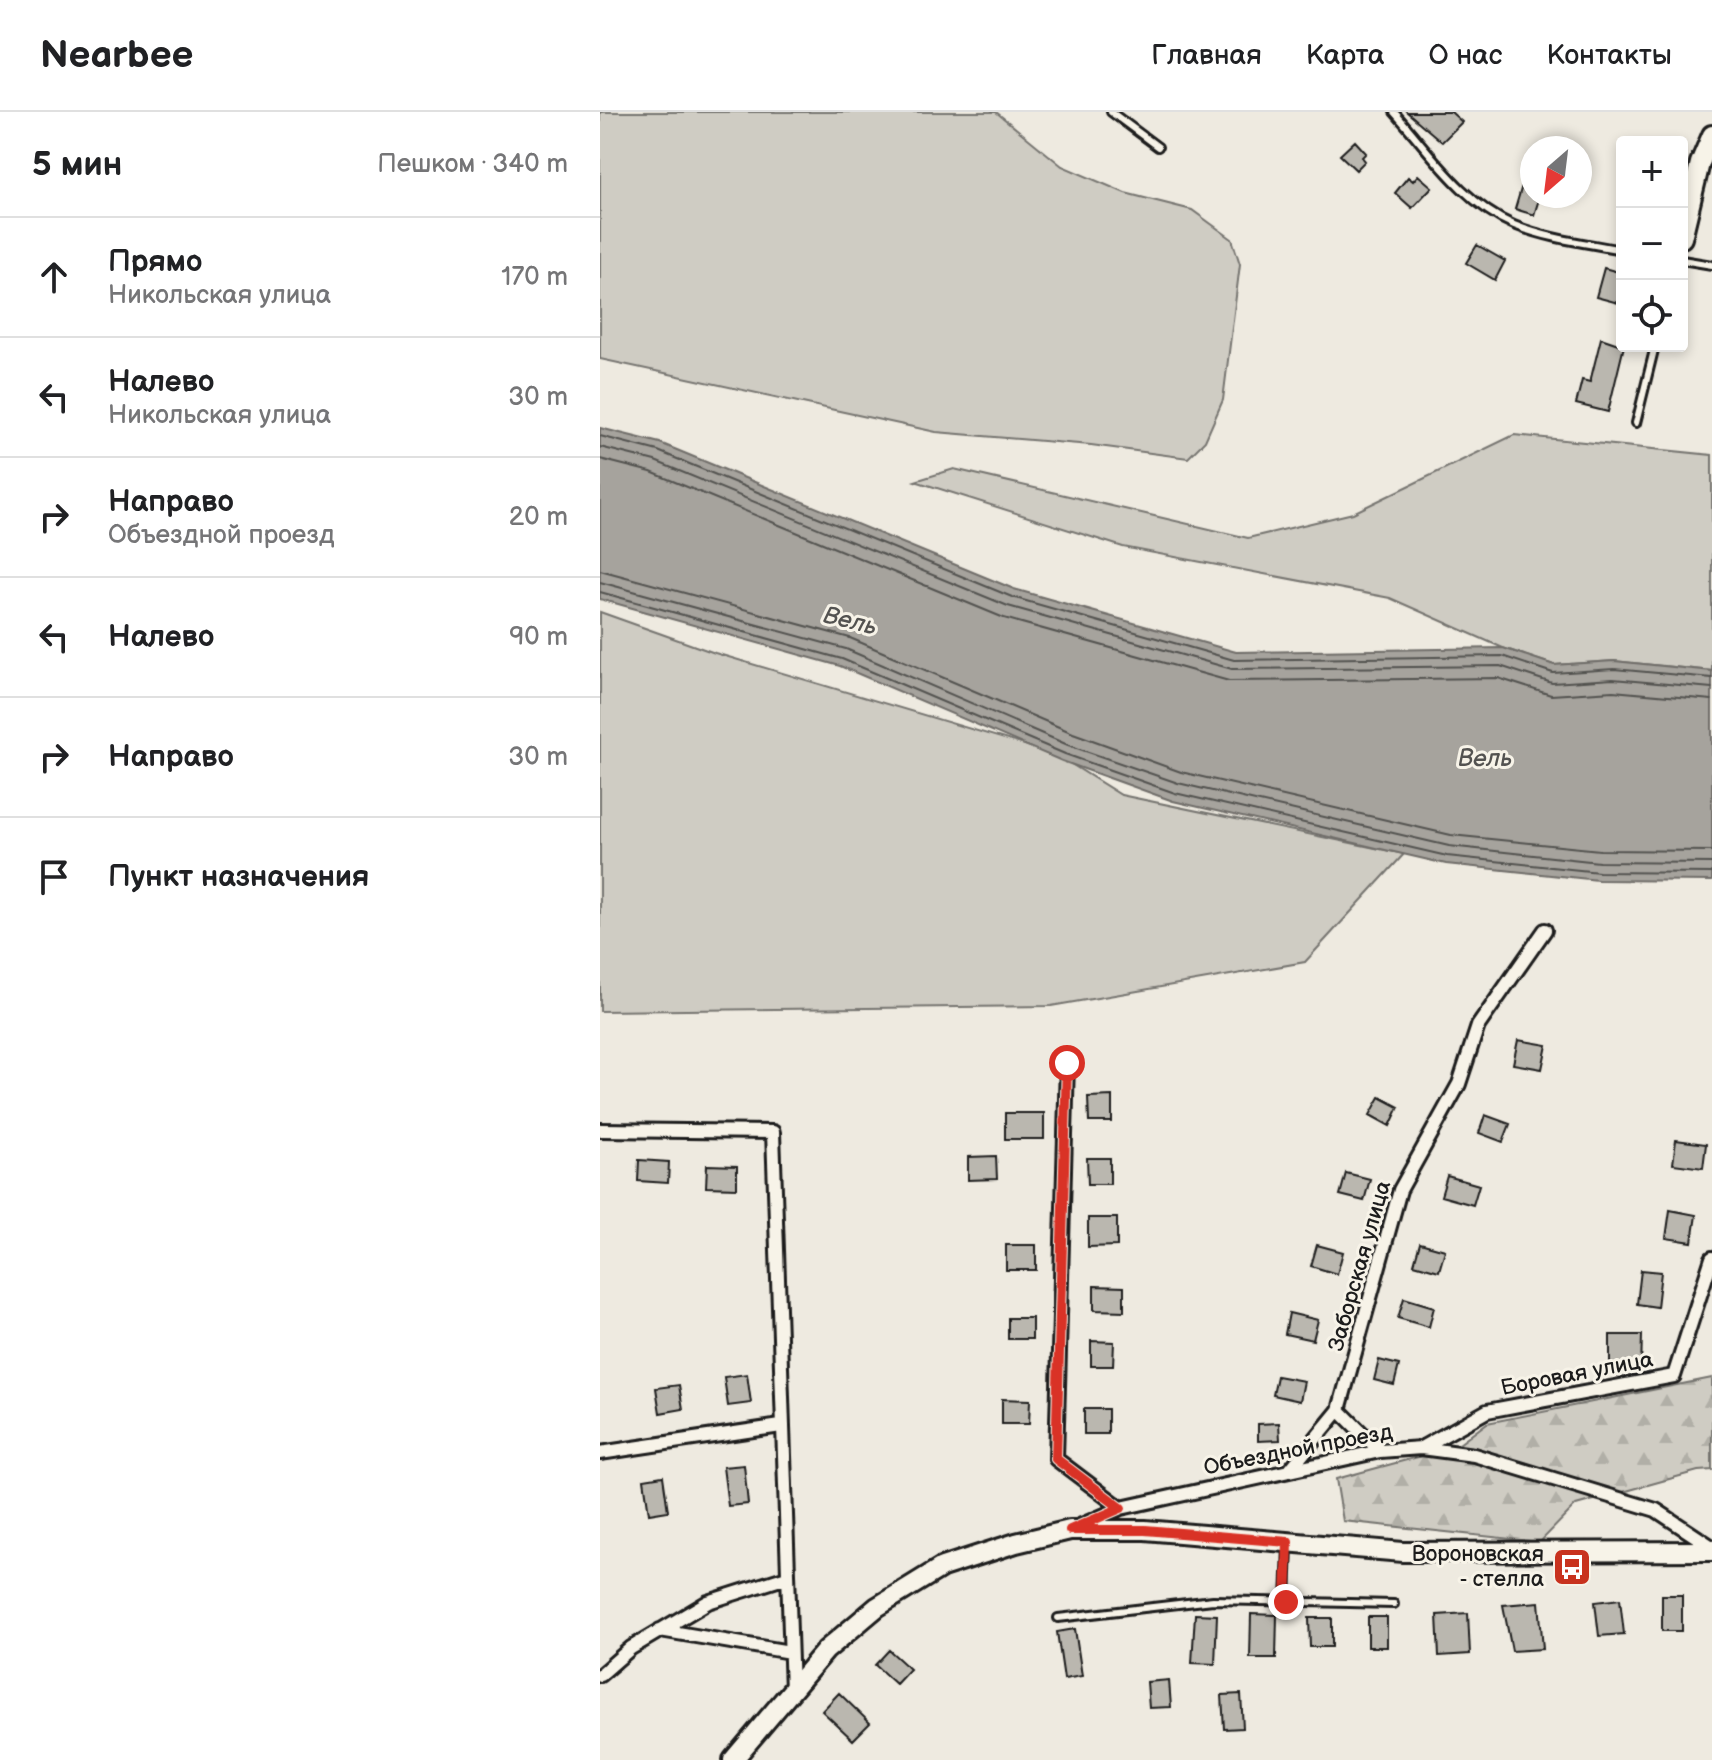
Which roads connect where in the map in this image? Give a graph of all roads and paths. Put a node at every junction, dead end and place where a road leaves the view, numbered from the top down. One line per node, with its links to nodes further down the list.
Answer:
1 (1111, 112): 4 (lane)
2 (1394, 112): 6 (lane)
3 (1712, 135): 5 (main road)
4 (1158, 147)
5 (1688, 213)
6 (1616, 249)
7 (1688, 261): 8 (lane)
8 (1712, 265)
9 (1654, 352): 10 (lane)
10 (1636, 423)
11 (1545, 930): 15 (street, Заборская улица)
12 (1067, 1063): 21 (street)
13 (600, 1130): 16 (street)
14 (1712, 1258): 17 (street, Боровая улица)
15 (1339, 1410): 18 (street); 20 (street)
16 (781, 1426): 19 (street); 25 (street)
17 (1421, 1448): 18 (street, Объездной проезд); 24 (street, Объездной проезд)
18 (1380, 1451): 20 (street, Объездной проезд)
19 (600, 1453)
20 (1289, 1471): 21 (street, Объездной проезд)
21 (1121, 1508): 22 (street, Объездной проезд)
22 (1070, 1530): 23 (main road); 32 (main road)
23 (1288, 1542): 24 (main road); 26 (lane)
24 (1712, 1549)
25 (787, 1577): 29 (street); 30 (street)
26 (1286, 1602): 27 (lane); 28 (lane)
27 (1394, 1604)
28 (1058, 1618)
29 (660, 1630): 30 (street); 31 (street)
30 (790, 1652): 32 (street)
31 (600, 1675)
32 (792, 1691): 33 (main road)
33 (733, 1760)

